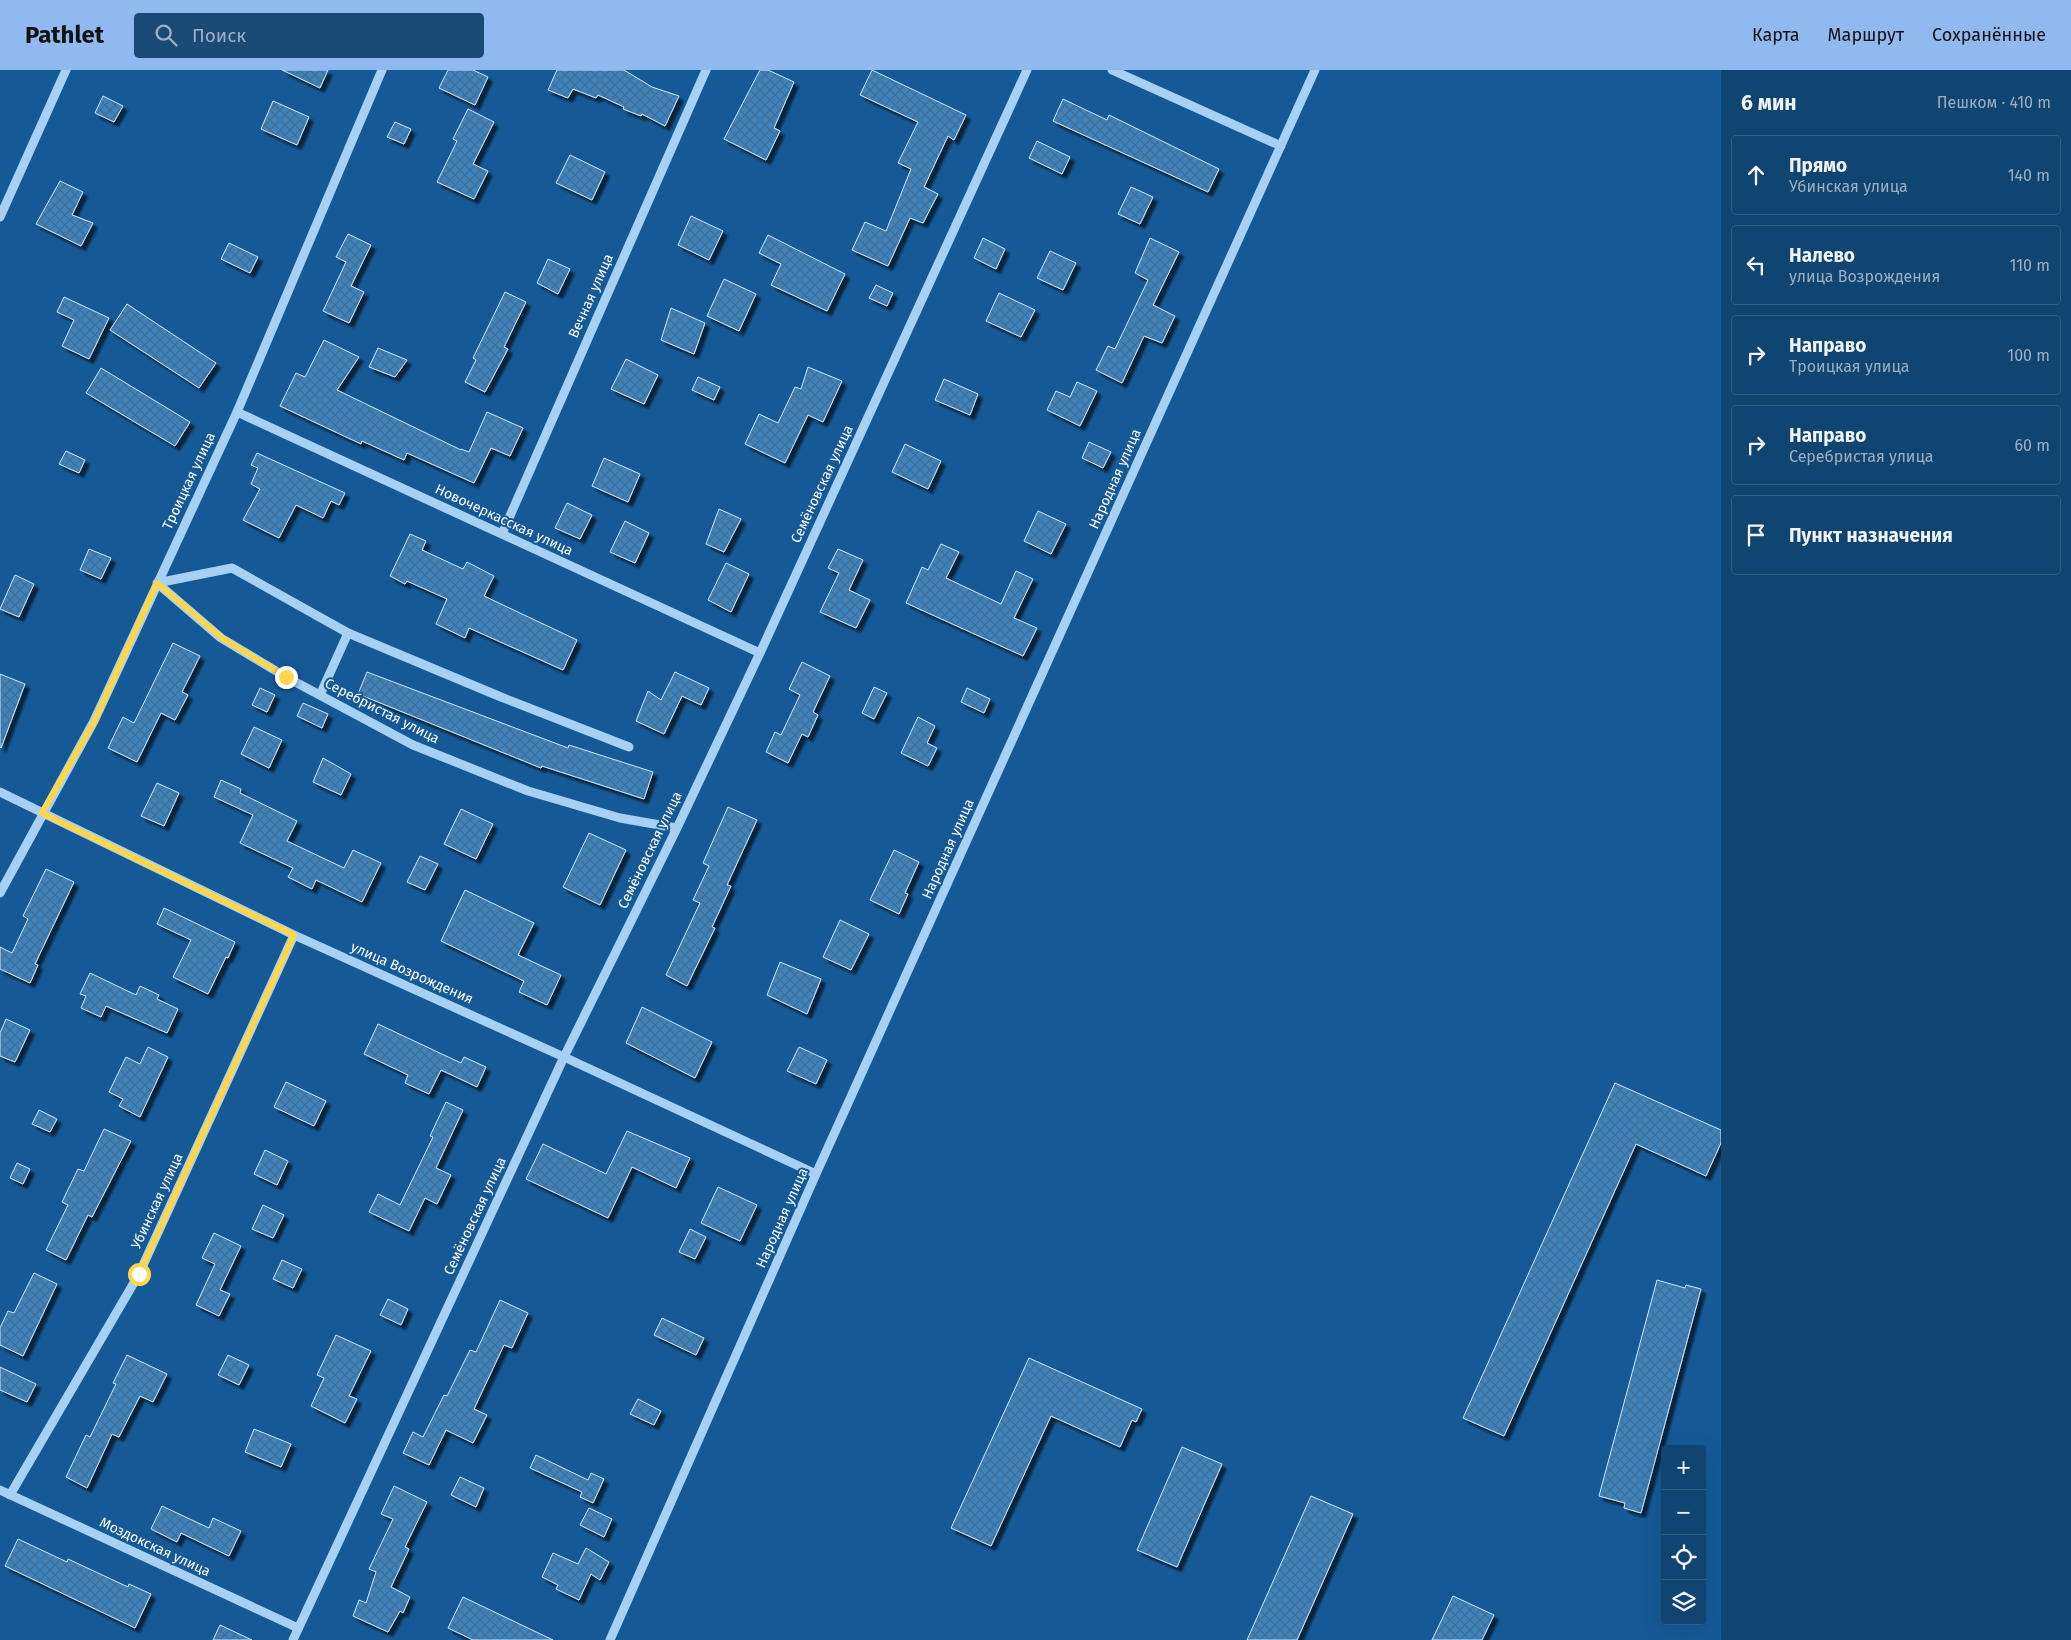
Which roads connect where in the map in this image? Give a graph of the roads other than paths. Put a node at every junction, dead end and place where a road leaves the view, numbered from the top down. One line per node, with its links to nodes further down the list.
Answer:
1 (66, 70): 8 (street)
2 (382, 70): 9 (street, Троицкая улица)
3 (706, 70): 10 (street, Вечная улица)
4 (1027, 70): 13 (street, Семёновская улица)
5 (1112, 70): 7 (street)
6 (1316, 70): 7 (street, Народная улица)
7 (1281, 146): 22 (street, Народная улица)
8 (0, 217)
9 (237, 412): 10 (street, Новочеркасская улица); 11 (street, Троицкая улица)
10 (502, 534): 13 (street, Новочеркасская улица)
11 (157, 583): 12 (street); 14 (street, Серебристая улица); 17 (street, Троицкая улица)
12 (348, 633): 14 (street); 15 (street)
13 (760, 654): 18 (street, Семёновская улица)
14 (320, 695): 18 (street, Серебристая улица)
15 (629, 746)
16 (0, 792): 17 (street, улица Возрождения)
17 (42, 813): 19 (street, Троицкая улица); 20 (street, улица Возрождения)
18 (677, 828): 21 (street, Семёновская улица)
19 (0, 892)
20 (294, 935): 21 (street, улица Возрождения); 24 (street, Убинская улица)
21 (564, 1056): 22 (street, улица Возрождения); 25 (street, Семёновская улица)
22 (816, 1174): 27 (street, Народная улица)
23 (0, 1490): 24 (street, Моздокская улица)
24 (10, 1494): 25 (street, Моздокская улица)
25 (298, 1628): 26 (street, Семёновская улица)
26 (293, 1640)
27 (610, 1640)

